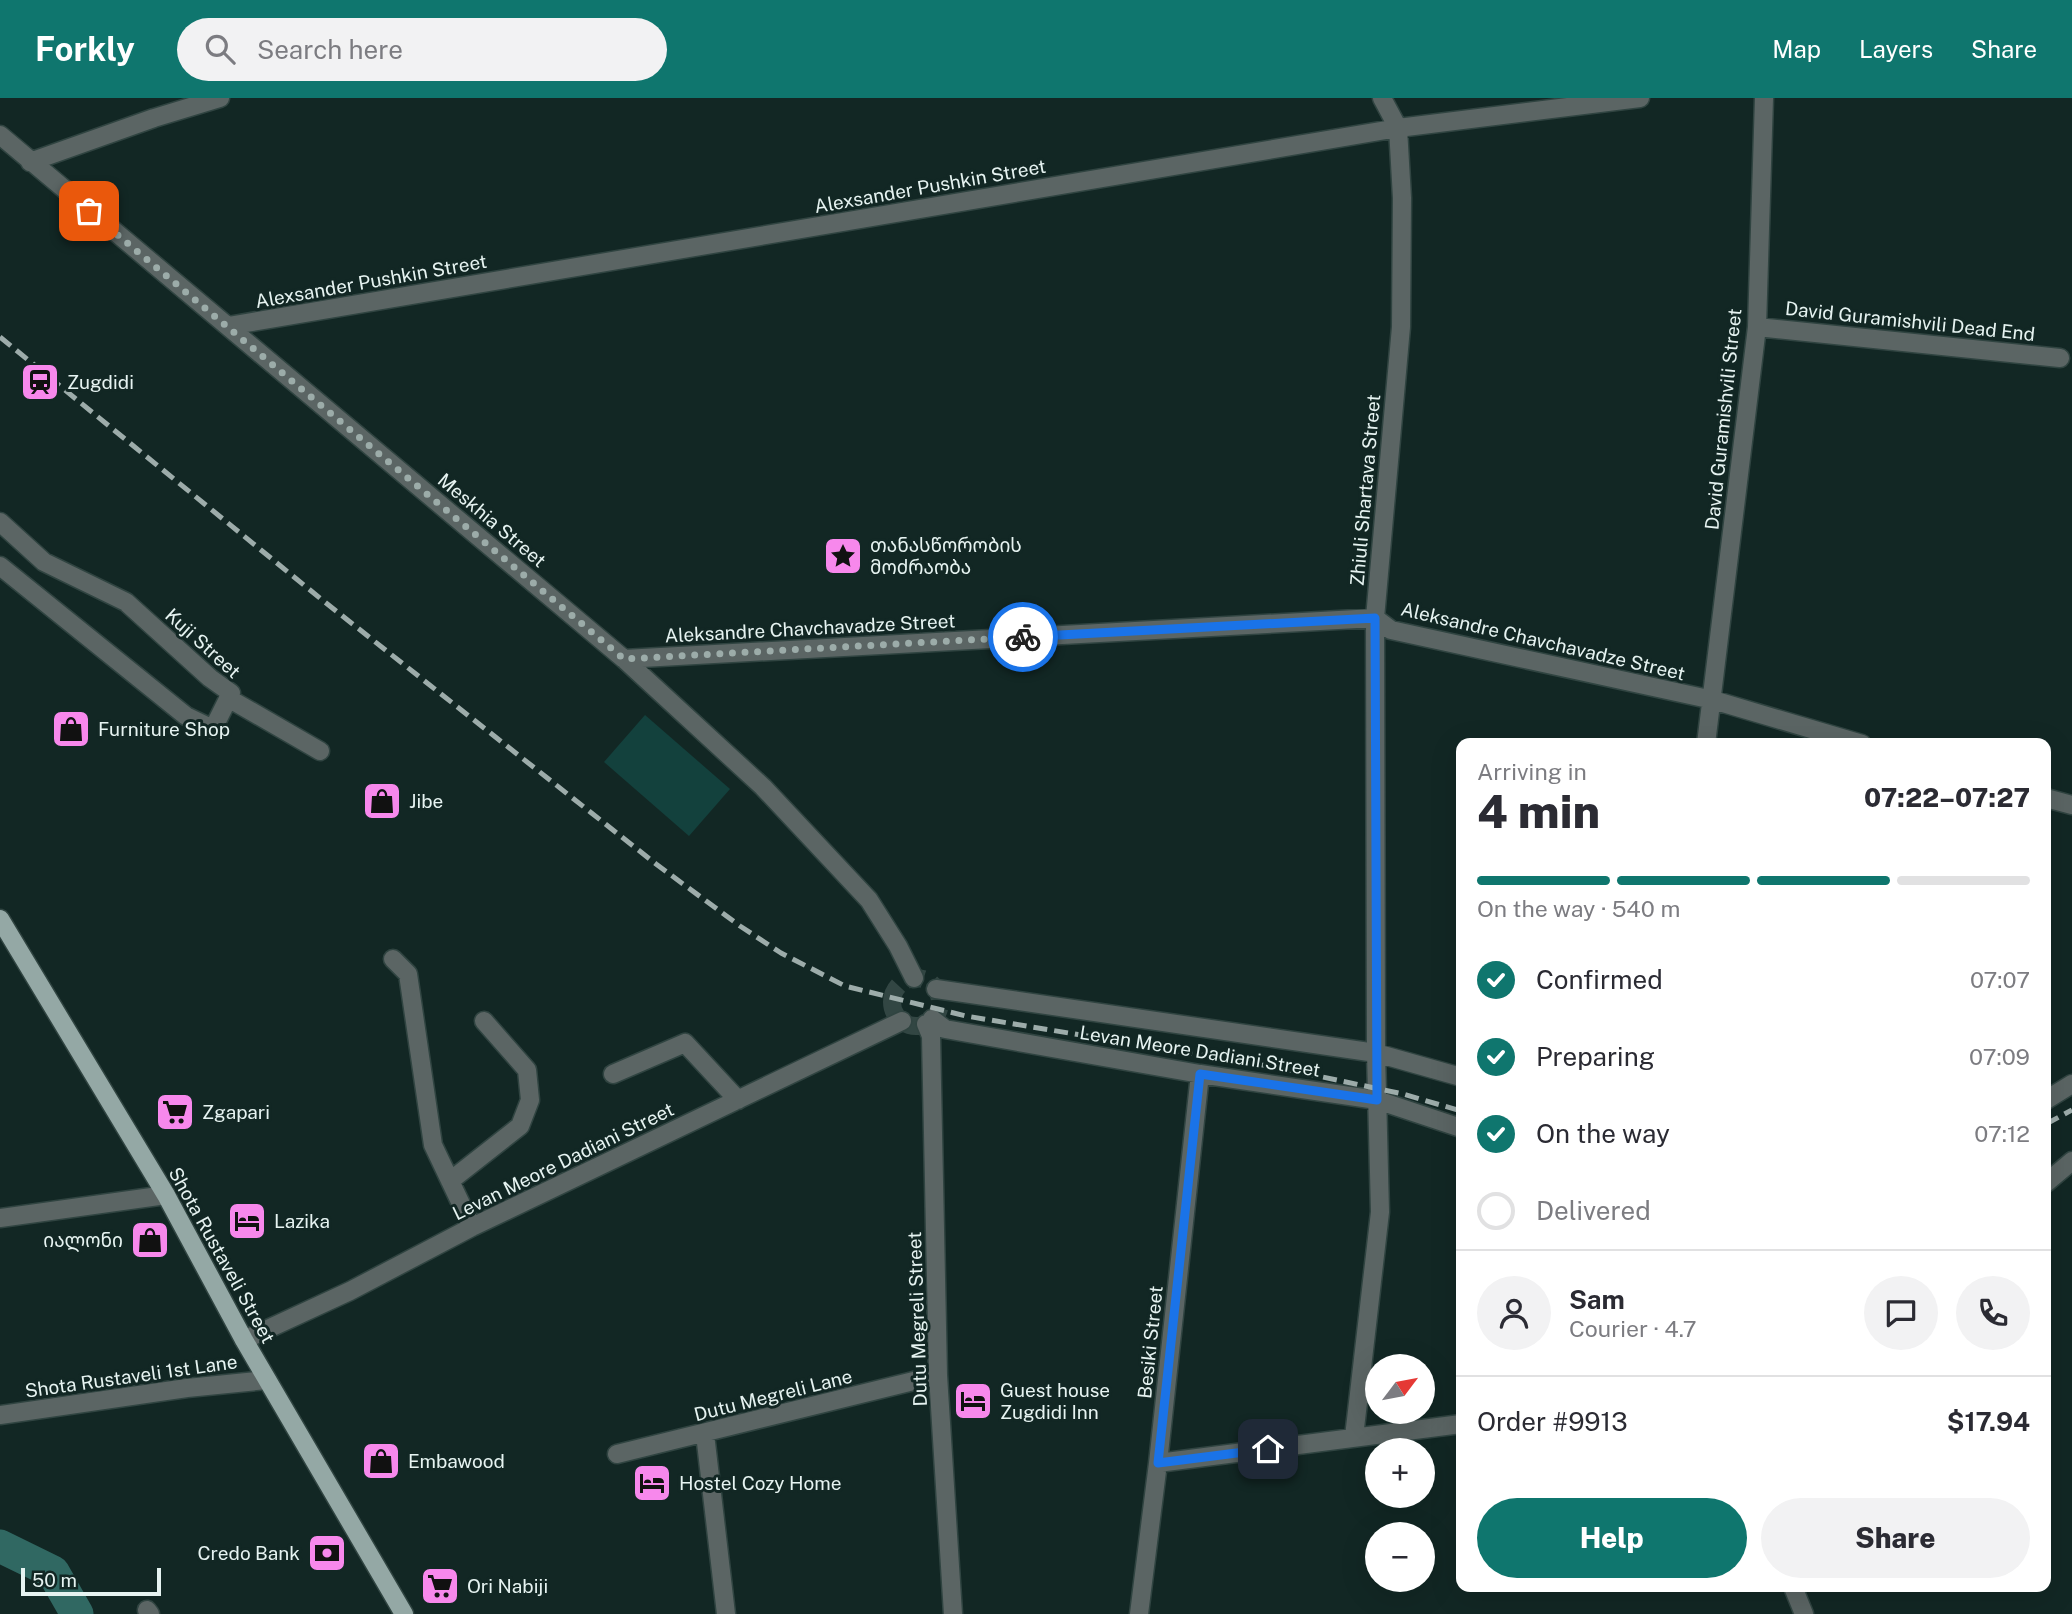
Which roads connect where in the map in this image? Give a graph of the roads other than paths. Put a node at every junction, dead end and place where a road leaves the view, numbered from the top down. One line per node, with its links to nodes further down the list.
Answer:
1 (220, 98): 7 (street)
2 (1382, 98): 5 (street, Zhiuli Shartava Street)
3 (1640, 98): 5 (street, Alexsander Pushkin Street)
4 (1764, 98): 9 (street, David Guramishvili Street)
5 (1398, 128): 8 (street, Alexsander Pushkin Street); 13 (street, Zhiuli Shartava Street)
6 (0, 135): 7 (street, Meskhia Street)
7 (30, 162): 8 (street, Meskhia Street)
8 (228, 326): 14 (street, Meskhia Street)
9 (1756, 327): 10 (street, David Guramishvili Dead End); 16 (street, David Guramishvili Street)
10 (2060, 358)
11 (0, 522): 15 (street, Kuji Street)
12 (0, 566): 15 (street, Kuji Street)
13 (1375, 618): 14 (street, Aleksandre Chavchavadze Street); 16 (street, Aleksandre Chavchavadze Street); 29 (street, Zhiuli Shartava Street)
14 (624, 659): 24 (street, Meskhia Street)
15 (228, 698): 19 (street)
16 (1713, 700): 17 (street, David Guramishvili Street); 18 (street, Aleksandre Chavchavadze Street)
17 (1707, 738)
18 (1842, 738)
19 (320, 751)
20 (2051, 799): 21 (street)
21 (2072, 805)
22 (0, 919): 41 (main road, Shota Rustaveli Street)
23 (393, 959): 40 (street)
24 (914, 978)
25 (936, 989): 29 (street, Levan Meore Dadiani Street)
26 (484, 1021): 40 (street)
27 (902, 1021): 35 (street, Levan Meore Dadiani Street)
28 (929, 1021): 31 (street, Levan Meore Dadiani Street); 45 (street, Dutu Megreli Street)
29 (1376, 1053): 32 (street, Levan Meore Dadiani Street); 36 (street, Zhiuli Shartava Street)
30 (613, 1074): 35 (street)
31 (1200, 1074): 36 (street, Levan Meore Dadiani Street); 52 (street, Besiki Street)
32 (1456, 1076)
33 (2072, 1084): 34 (street)
34 (2051, 1097)
35 (738, 1100): 43 (street, Levan Meore Dadiani Street)
36 (1377, 1100): 37 (street, Levan Meore Dadiani Street); 50 (street, Zhiuli Shartava Street)
37 (1456, 1126)
38 (2072, 1161): 39 (street)
39 (2051, 1179)
40 (450, 1181): 43 (street)
41 (166, 1195): 42 (street); 44 (main road, Shota Rustaveli Street)
42 (0, 1218)
43 (472, 1227): 44 (street, Levan Meore Dadiani Street)
44 (244, 1340): 46 (main road, Shota Rustaveli Street)
45 (938, 1375): 49 (street, Dutu Megreli Lane); 56 (street, Dutu Megreli Street)
46 (267, 1380): 47 (street, Shota Rustaveli 1st Lane); 54 (main road, Shota Rustaveli Street)
47 (0, 1415)
48 (1456, 1425): 50 (street)
49 (705, 1434): 51 (street, Dutu Megreli Lane); 55 (street)
50 (1354, 1437): 52 (street)
51 (617, 1454)
52 (1158, 1463): 57 (street, Besiki Street)
53 (1795, 1592): 58 (street)
54 (404, 1614)
55 (726, 1614)
56 (953, 1614)
57 (1139, 1614)
58 (1804, 1614)

